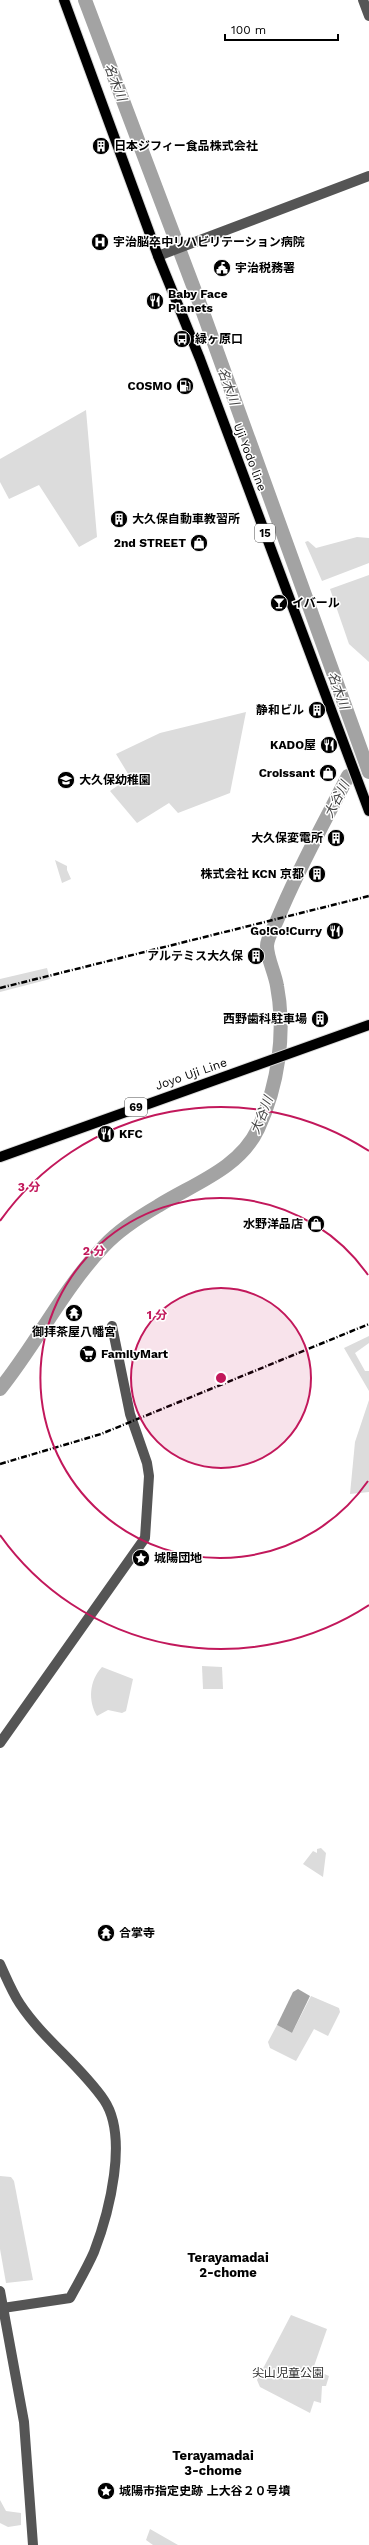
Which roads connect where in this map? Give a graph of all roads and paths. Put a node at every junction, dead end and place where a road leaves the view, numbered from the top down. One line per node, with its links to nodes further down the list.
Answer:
1 (64, 0): 5 (main road, Uji Yodo line / 15)
2 (363, 0): 3 (street)
3 (369, 16)
4 (369, 176): 5 (street)
5 (158, 256): 6 (main road, Uji Yodo line / 15)
6 (369, 811)
7 (369, 1025): 8 (main road, Joyo Uji Line / 69)
8 (0, 1157)
9 (112, 1326): 10 (street)
10 (0, 1743)
11 (0, 1964): 13 (street)
12 (0, 2291): 13 (street)
13 (3, 2308): 14 (street)
14 (33, 2545)

